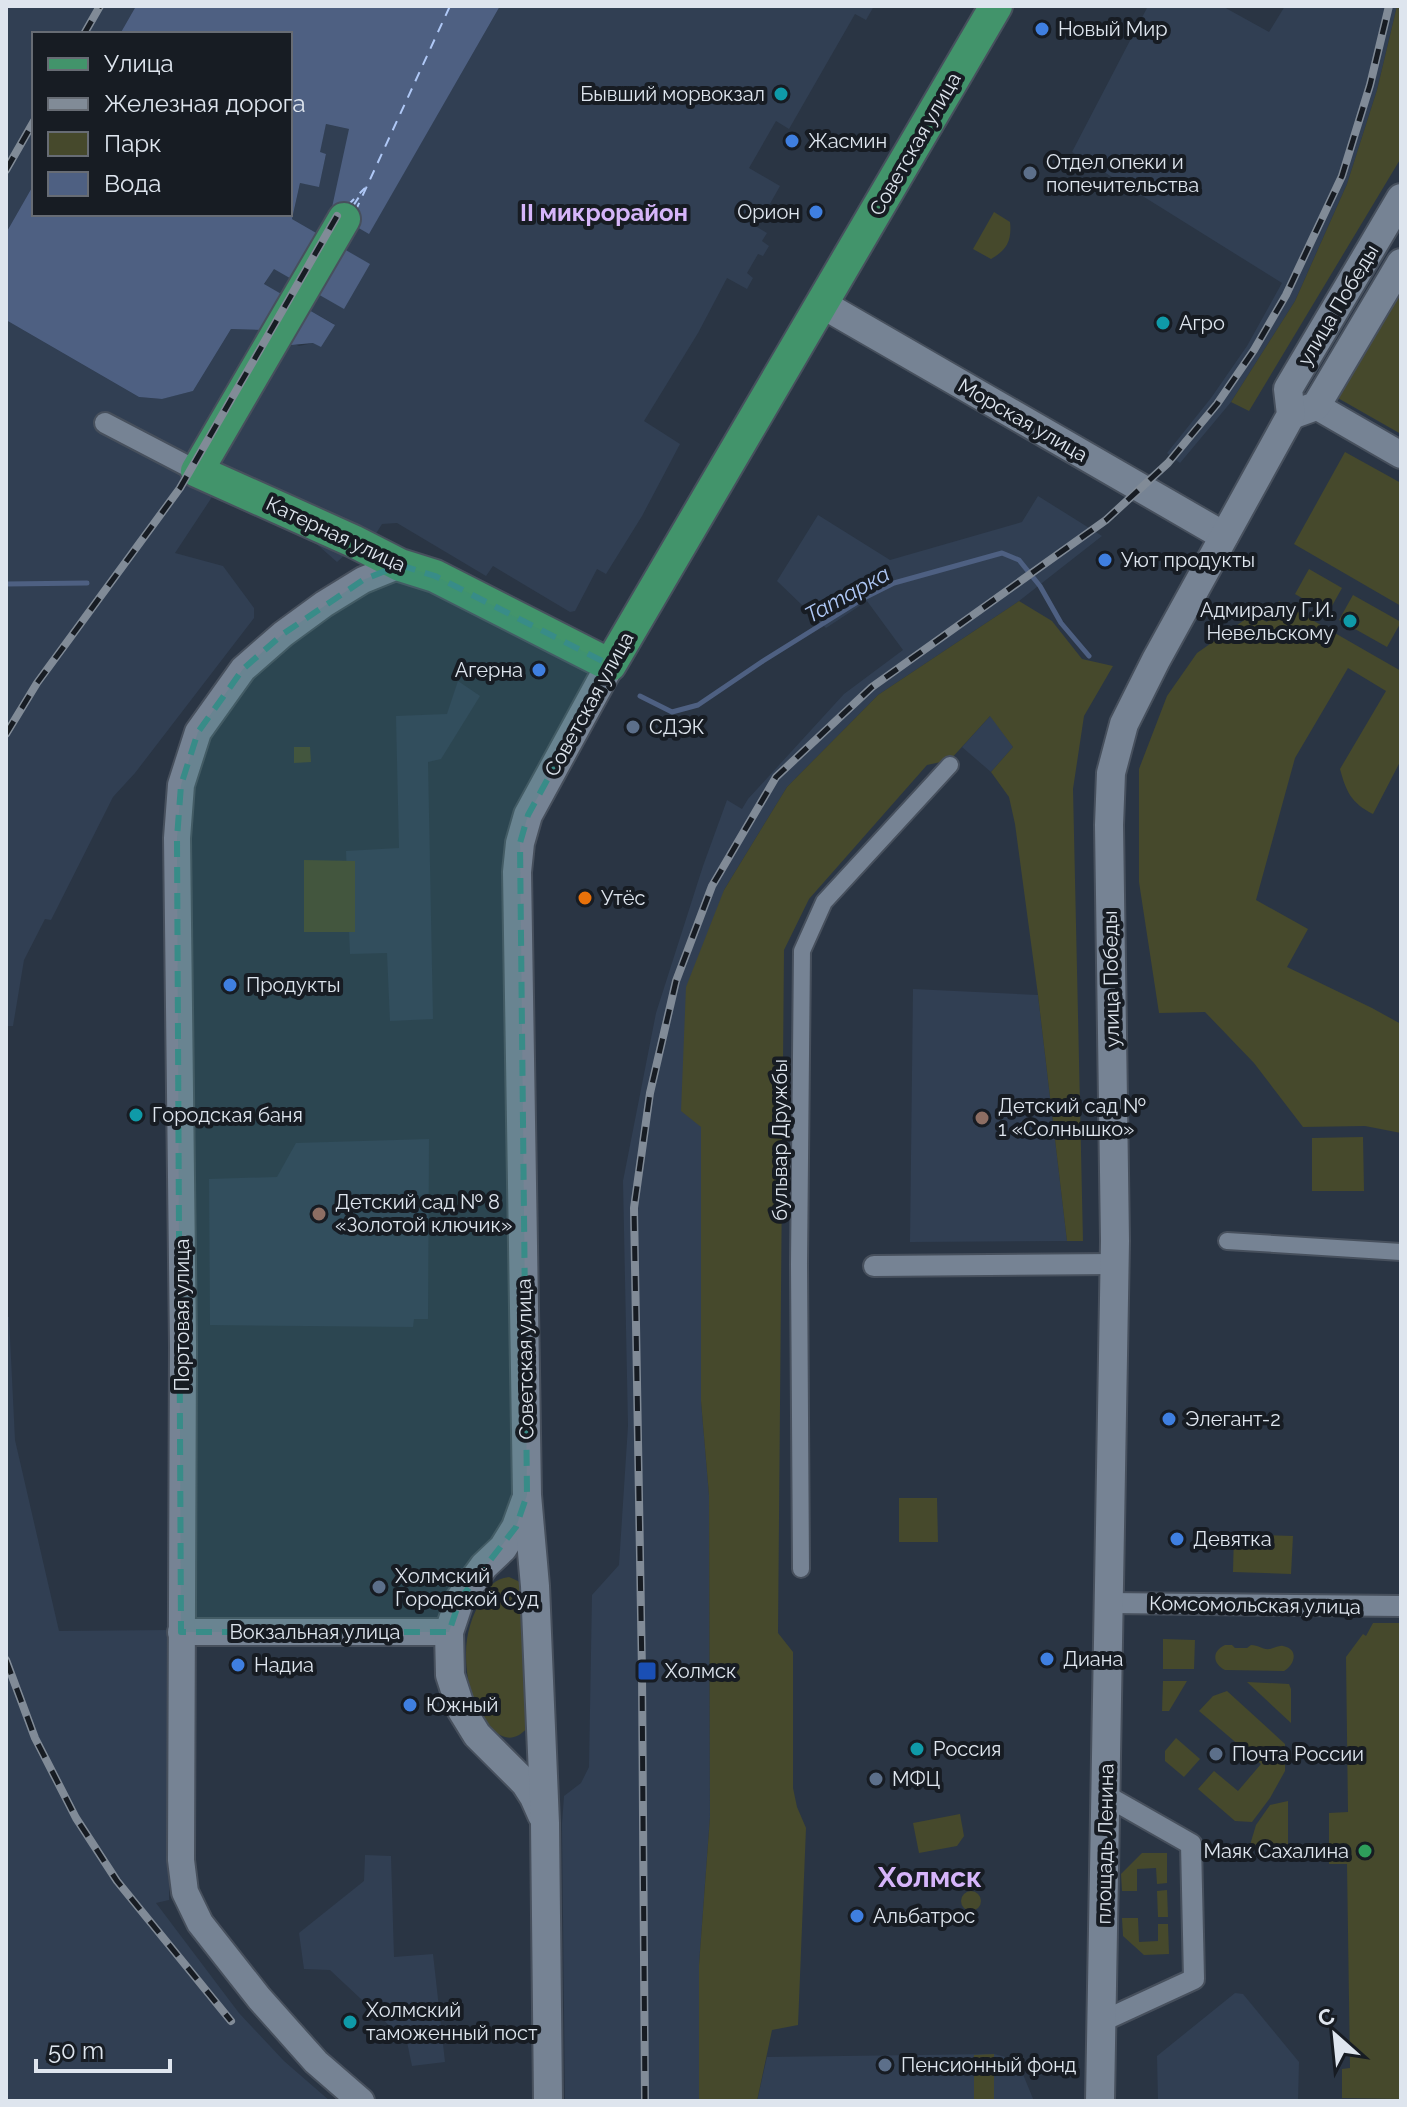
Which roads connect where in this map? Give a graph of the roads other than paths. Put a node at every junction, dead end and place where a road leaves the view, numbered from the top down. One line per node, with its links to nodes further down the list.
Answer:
1 (996, 6): 5 (main road, Советская улица)
2 (1401, 198): 6 (main road, улица Победы)
3 (344, 219): 9 (main road)
4 (1401, 263): 6 (main road, улица Победы)
5 (822, 304): 10 (main road, Морская улица); 12 (main road, Советская улица)
6 (1304, 410): 8 (street); 10 (main road, улица Победы)
7 (105, 423): 9 (street, Катерная улица)
8 (1401, 455)
9 (197, 471): 11 (main road, Катерная улица)
10 (1224, 536): 16 (main road, улица Победы)
11 (400, 565): 12 (main road, Катерная улица); 24 (street, Портовая улица)
12 (610, 665): 18 (main road, Советская улица)
13 (950, 765): 20 (street, бульвар Дружбы)
14 (1227, 1241): 15 (street)
15 (1401, 1252)
16 (1114, 1264): 17 (street); 22 (main road, улица Победы)
17 (874, 1266)
18 (527, 1495): 19 (main road, Советская улица); 21 (main road, Советская улица)
19 (484, 1566): 21 (main road); 25 (main road, Советская улица)
20 (801, 1569)
21 (535, 1586): 26 (main road, Советская улица)
22 (1109, 1595): 23 (street, Комсомольская улица); 28 (main road, площадь Ленина)
23 (1401, 1606)
24 (181, 1632): 25 (street, Вокзальная улица); 31 (street, Портовая улица)
25 (449, 1632): 27 (main road, Советская улица)
26 (542, 1736): 27 (main road); 29 (main road, Советская улица)
27 (496, 1754): 29 (main road, Советская улица)
28 (1105, 1795): 30 (main road, площадь Ленина); 30 (street)
29 (545, 1823): 32 (main road, Советская улица)
30 (1103, 2021): 33 (main road, площадь Ленина)
31 (361, 2101)
32 (548, 2101)
33 (1100, 2101)

